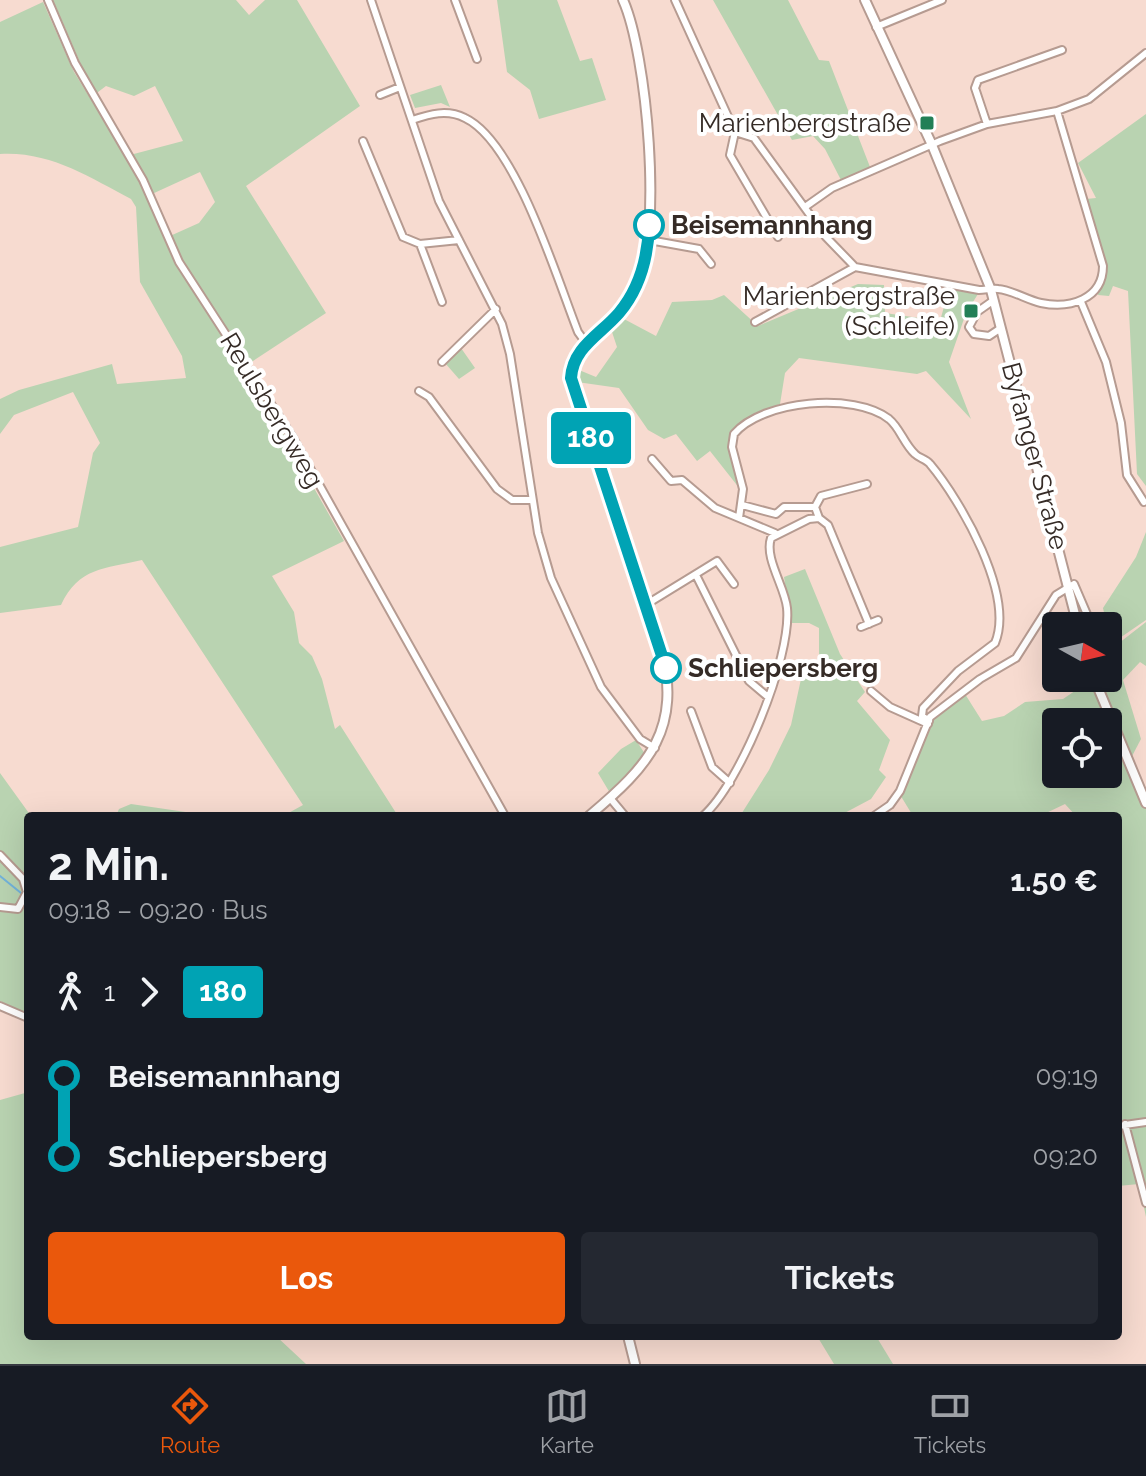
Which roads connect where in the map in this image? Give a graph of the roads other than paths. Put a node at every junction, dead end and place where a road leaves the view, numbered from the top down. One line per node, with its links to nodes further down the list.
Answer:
1 (48, 0): 66 (street, Reulsbergweg)
2 (371, 0): 12 (street)
3 (455, 0): 11 (street)
4 (623, 0): 23 (street)
5 (675, 0): 17 (street)
6 (865, 0): 8 (street, Byfanger Straße)
7 (942, 0): 8 (street)
8 (876, 27): 19 (street, Byfanger Straße)
9 (1062, 50): 16 (street)
10 (1146, 53): 14 (street)
11 (477, 59)
12 (400, 87): 13 (street); 15 (street)
13 (380, 95)
14 (1057, 111): 16 (street); 30 (street)
15 (412, 120): 22 (street); 34 (street)
16 (987, 124): 19 (street)
17 (735, 132): 20 (street); 21 (street)
18 (363, 141): 24 (street)
19 (932, 145): 20 (street); 27 (street, Byfanger Straße)
20 (805, 207): 26 (street)
21 (778, 237)
22 (459, 240): 24 (street); 31 (street)
23 (649, 240): 25 (street); 34 (street)
24 (420, 244): 29 (street)
25 (711, 264)
26 (855, 267): 27 (street); 32 (street)
27 (991, 290): 28 (street, Byfanger Straße); 30 (street)
28 (994, 300): 33 (street, Byfanger Straße); 33 (street, Byfanger Straße)
29 (442, 302)
30 (1081, 302): 40 (street)
31 (496, 309): 35 (street); 39 (street)
32 (755, 322)
33 (1001, 328): 48 (street, Byfanger Straße)
34 (586, 343): 49 (street)
35 (442, 362)
36 (419, 391): 39 (street)
37 (652, 459): 43 (street)
38 (867, 484): 42 (street)
39 (532, 500): 62 (street)
40 (1144, 502)
41 (742, 505): 42 (street); 43 (street); 59 (street)
42 (815, 507): 44 (street)
43 (739, 518): 45 (street)
44 (819, 518): 45 (street); 53 (street)
45 (775, 533): 57 (street)
46 (696, 575): 47 (street); 49 (street); 57 (street)
47 (734, 584)
48 (1069, 585): 50 (street, Byfanger Straße); 51 (street, Byfanger Straße); 59 (street)
49 (647, 604): 62 (street)
50 (1075, 612)
51 (1086, 612)
52 (878, 620): 53 (street)
53 (869, 624): 54 (street)
54 (861, 627)
55 (871, 691): 59 (street)
56 (1100, 692): 65 (street)
57 (768, 697): 63 (street)
58 (691, 711): 60 (street)
59 (928, 722): 70 (street)
60 (694, 723): 61 (street); 63 (street)
61 (686, 726)
62 (655, 748): 64 (street)
63 (730, 783): 69 (street)
64 (610, 798): 67 (street); 68 (street)
65 (1146, 803)
66 (503, 812)
67 (594, 812)
68 (622, 812)
69 (706, 812)
70 (880, 812)
71 (0, 855): 72 (street)
72 (24, 882)
73 (24, 898): 74 (street)
74 (0, 907)
75 (0, 1006): 76 (street)
76 (24, 1016)
77 (1146, 1122): 78 (street)
78 (1122, 1125): 79 (street)
79 (1146, 1203)
80 (629, 1340): 81 (street)
81 (635, 1364)

